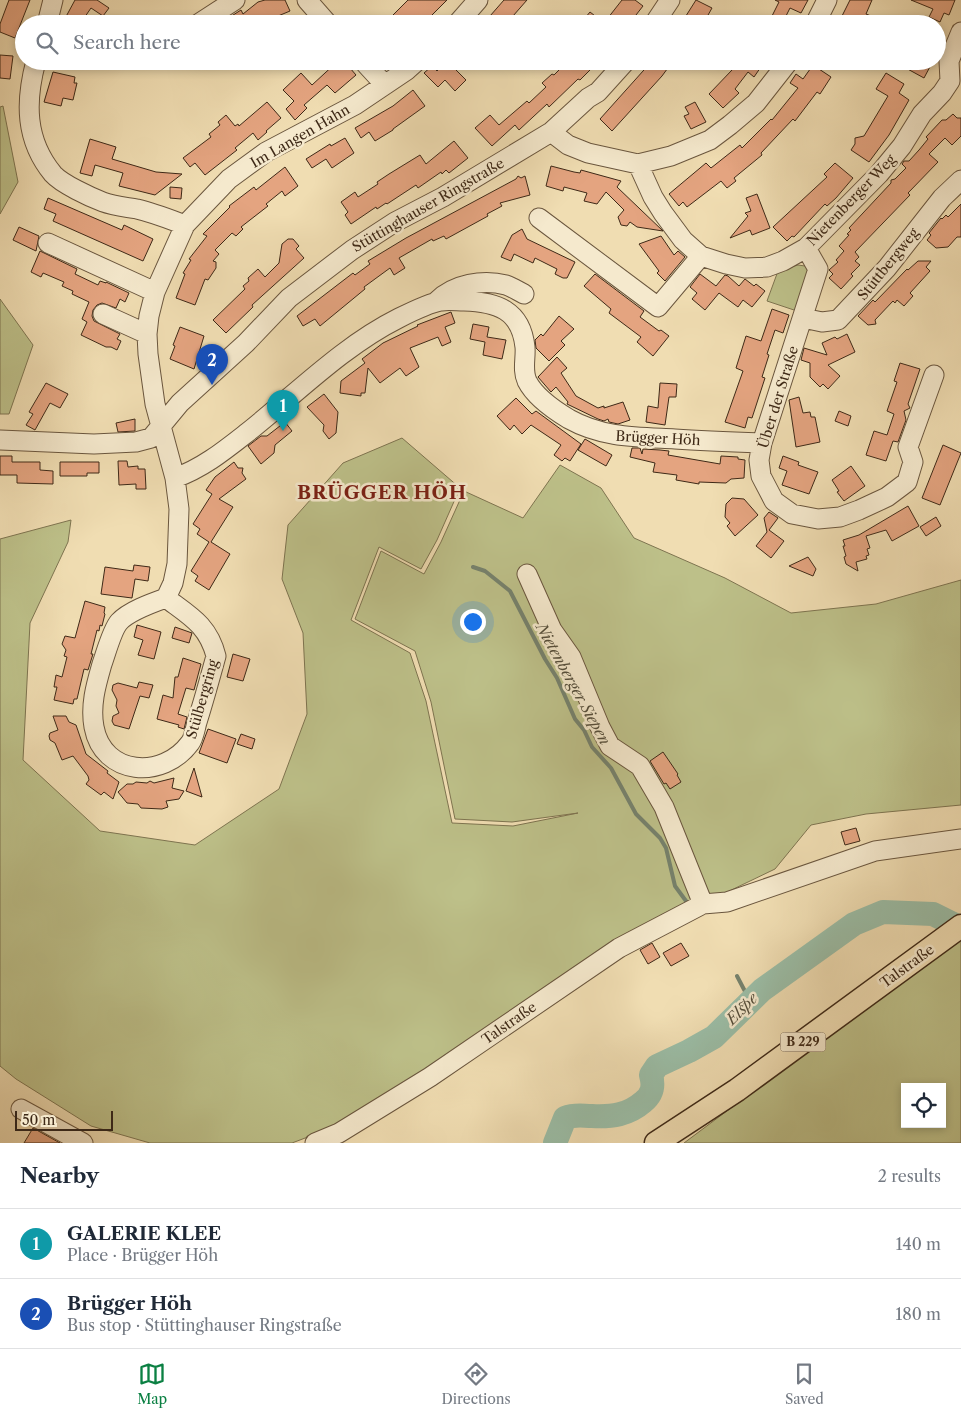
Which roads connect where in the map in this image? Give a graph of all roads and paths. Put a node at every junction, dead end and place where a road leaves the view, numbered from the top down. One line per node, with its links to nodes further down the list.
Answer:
1 (53, 0): 7 (street)
2 (235, 0): 8 (street)
3 (307, 0): 9 (street)
4 (478, 0): 10 (street)
5 (670, 0): 11 (street)
6 (827, 0): 12 (street)
7 (49, 15)
8 (212, 15)
9 (320, 15)
10 (465, 15)
11 (660, 15)
12 (820, 15)
13 (961, 32): 26 (street, Nietenberger Weg)
14 (34, 70): 24 (street)
15 (371, 70): 19 (street)
16 (407, 70): 19 (street, Im Langen Hahn)
17 (618, 70): 20 (street, Stüttinghauser Ringstraße)
18 (782, 70): 21 (street)
19 (385, 85): 24 (street, Im Langen Hahn)
20 (551, 132): 21 (street); 35 (street, Stüttinghauser Ringstraße)
21 (638, 164): 27 (street, Nietenberger Weg)
22 (961, 180): 32 (street, Stüttbergweg)
23 (539, 218): 27 (street)
24 (185, 225): 28 (street, Im Langen Hahn)
25 (48, 243): 28 (street)
26 (806, 248): 27 (street, Nietenberger Weg); 32 (street, Über der Straße)
27 (701, 256)
28 (155, 292): 33 (street, Im Langen Hahn)
29 (524, 294): 30 (street)
30 (436, 302): 37 (street, Brügger Höh); 38 (street, Brügger Höh)
31 (103, 314): 33 (street)
32 (803, 318): 37 (street, Über der Straße)
33 (147, 334): 35 (street, Im Langen Hahn)
34 (934, 375): 37 (street, Über der Straße)
35 (161, 425): 36 (street, Stüttinghauser Ringstraße); 38 (street)
36 (0, 440)
37 (762, 444)
38 (175, 478): 40 (street)
39 (528, 574): 42 (street)
40 (166, 598): 40 (street, Stülbergring)
41 (961, 839): 42 (street, Talstraße)
42 (703, 904): 46 (street, Talstraße)
43 (954, 932): 47 (main road, Talstraße / B 229)
44 (21, 1109): 45 (street)
45 (83, 1143)
46 (315, 1143)
47 (656, 1143)

